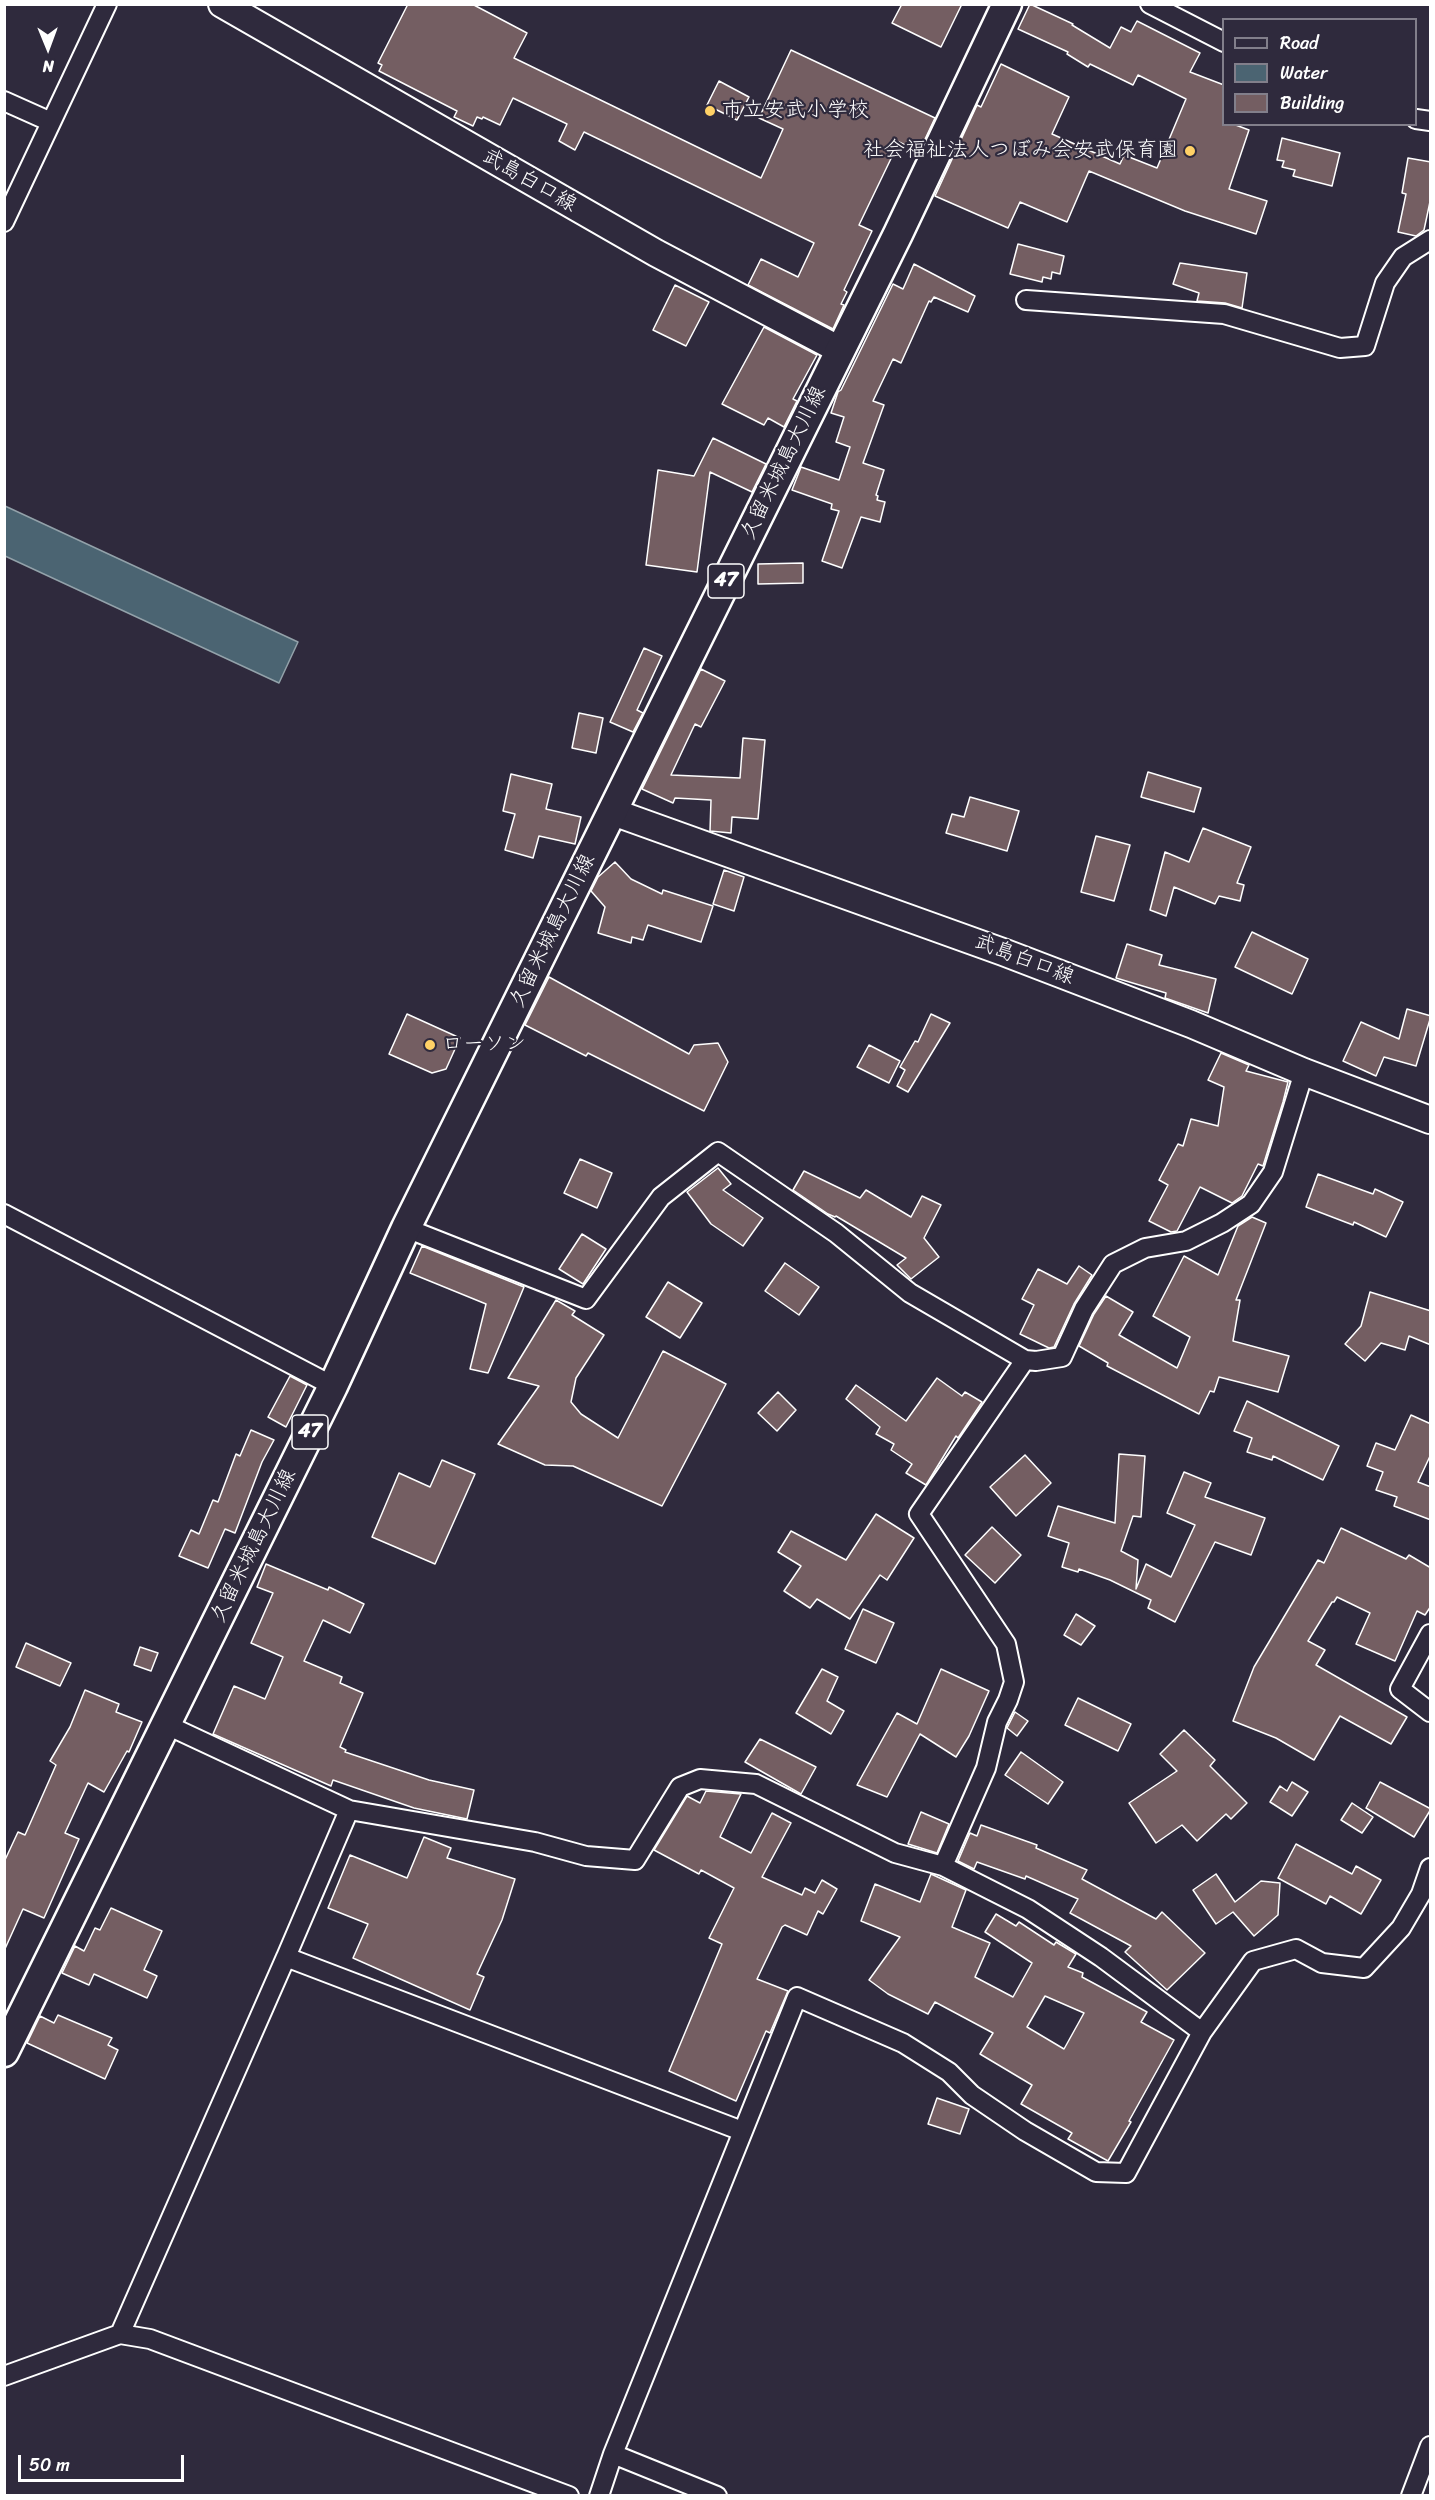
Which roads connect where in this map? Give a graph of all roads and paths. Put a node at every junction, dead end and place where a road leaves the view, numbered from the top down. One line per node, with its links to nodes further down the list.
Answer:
1 (107, 4): 7 (street)
2 (222, 4): 11 (main road, 武島白口線)
3 (1007, 4): 11 (main road, 久留米城島大川線 / 47)
4 (1150, 4): 5 (street)
5 (1222, 41)
6 (4, 101): 7 (street)
7 (51, 122): 8 (street)
8 (4, 222)
9 (1431, 240): 10 (street)
10 (1026, 300)
11 (840, 350): 12 (main road, 久留米城島大川線 / 47)
12 (613, 812): 13 (main road, 武島白口線); 16 (main road, 久留米城島大川線 / 47)
13 (1304, 1072): 14 (main road, 武島白口線); 17 (street)
14 (1431, 1120)
15 (4, 1214): 18 (street)
16 (406, 1228): 17 (street); 18 (main road, 久留米城島大川線 / 47)
17 (1025, 1360): 23 (street)
18 (333, 1386): 21 (main road, 久留米城島大川線 / 47)
19 (1431, 1634): 20 (street)
20 (1431, 1712)
21 (167, 1725): 22 (street); 27 (main road, 久留米城島大川線 / 47)
22 (349, 1810): 23 (street); 25 (street)
23 (943, 1866): 26 (street)
24 (1431, 1868): 26 (street)
25 (286, 1957): 28 (street); 29 (street)
26 (1202, 2032): 28 (street)
27 (4, 2052)
28 (742, 2130): 32 (street)
29 (120, 2334): 30 (street); 33 (street)
30 (4, 2376)
31 (1431, 2445): 36 (street)
32 (613, 2454): 34 (street); 35 (street)
33 (569, 2496)
34 (600, 2496)
35 (717, 2496)
36 (1411, 2496)

